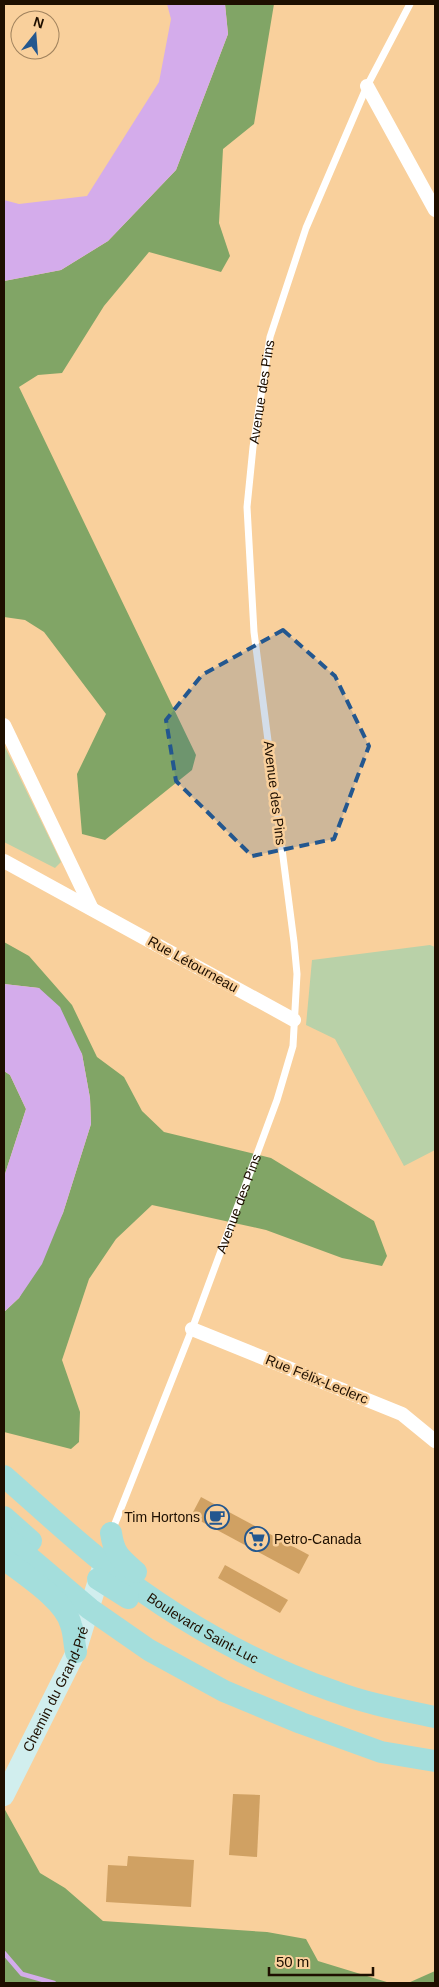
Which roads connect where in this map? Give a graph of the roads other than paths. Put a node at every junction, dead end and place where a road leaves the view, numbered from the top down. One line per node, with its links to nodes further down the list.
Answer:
1 (410, 4): 2 (lane, Avenue des Pins)
2 (367, 86): 3 (street); 7 (lane, Avenue des Pins)
3 (435, 210)
4 (4, 725): 6 (street)
5 (4, 861): 6 (street, Rue Létourneau)
6 (92, 909): 7 (street, Rue Létourneau)
7 (294, 1020): 8 (lane, Avenue des Pins)
8 (192, 1329): 9 (street, Rue Félix-Leclerc); 14 (lane, Avenue des Pins)
9 (435, 1441)
10 (4, 1476): 14 (main road)
11 (4, 1517): 14 (main road)
12 (4, 1536): 14 (main road)
13 (4, 1559): 15 (main road)
14 (101, 1568): 15 (street, Chemin du Grand-Pré); 16 (main road); 16 (main road); 18 (main road)
15 (76, 1652): 19 (street, Chemin du Grand-Pré)
16 (374, 1704): 17 (main road)
17 (435, 1718)
18 (435, 1761)
19 (4, 1796)

